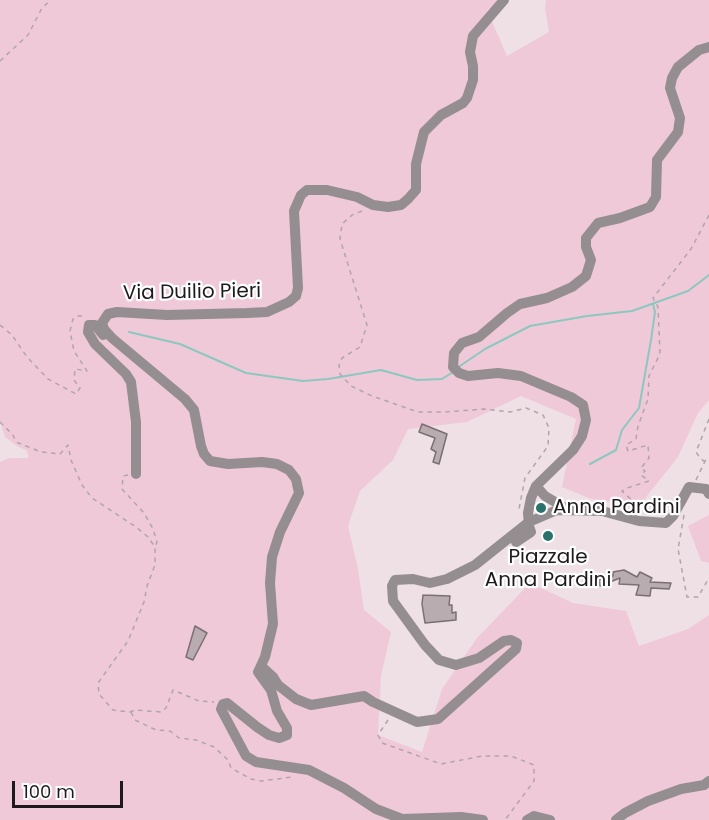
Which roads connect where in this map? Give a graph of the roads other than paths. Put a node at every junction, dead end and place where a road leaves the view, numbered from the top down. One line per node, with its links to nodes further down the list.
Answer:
1 (504, 0): 3 (street, Via Duilio Pieri)
2 (709, 47): 5 (street)
3 (112, 338): 4 (street); 10 (street, Via Duilio Pieri)
4 (136, 474)
5 (536, 486): 7 (street); 8 (street)
6 (709, 494): 7 (street)
7 (570, 510): 8 (street)
8 (529, 522): 9 (street); 10 (street)
9 (516, 542)
10 (261, 666): 12 (street)
11 (709, 781): 15 (street)
12 (483, 820)
13 (527, 820): 14 (street)
14 (550, 820)
15 (616, 820)

